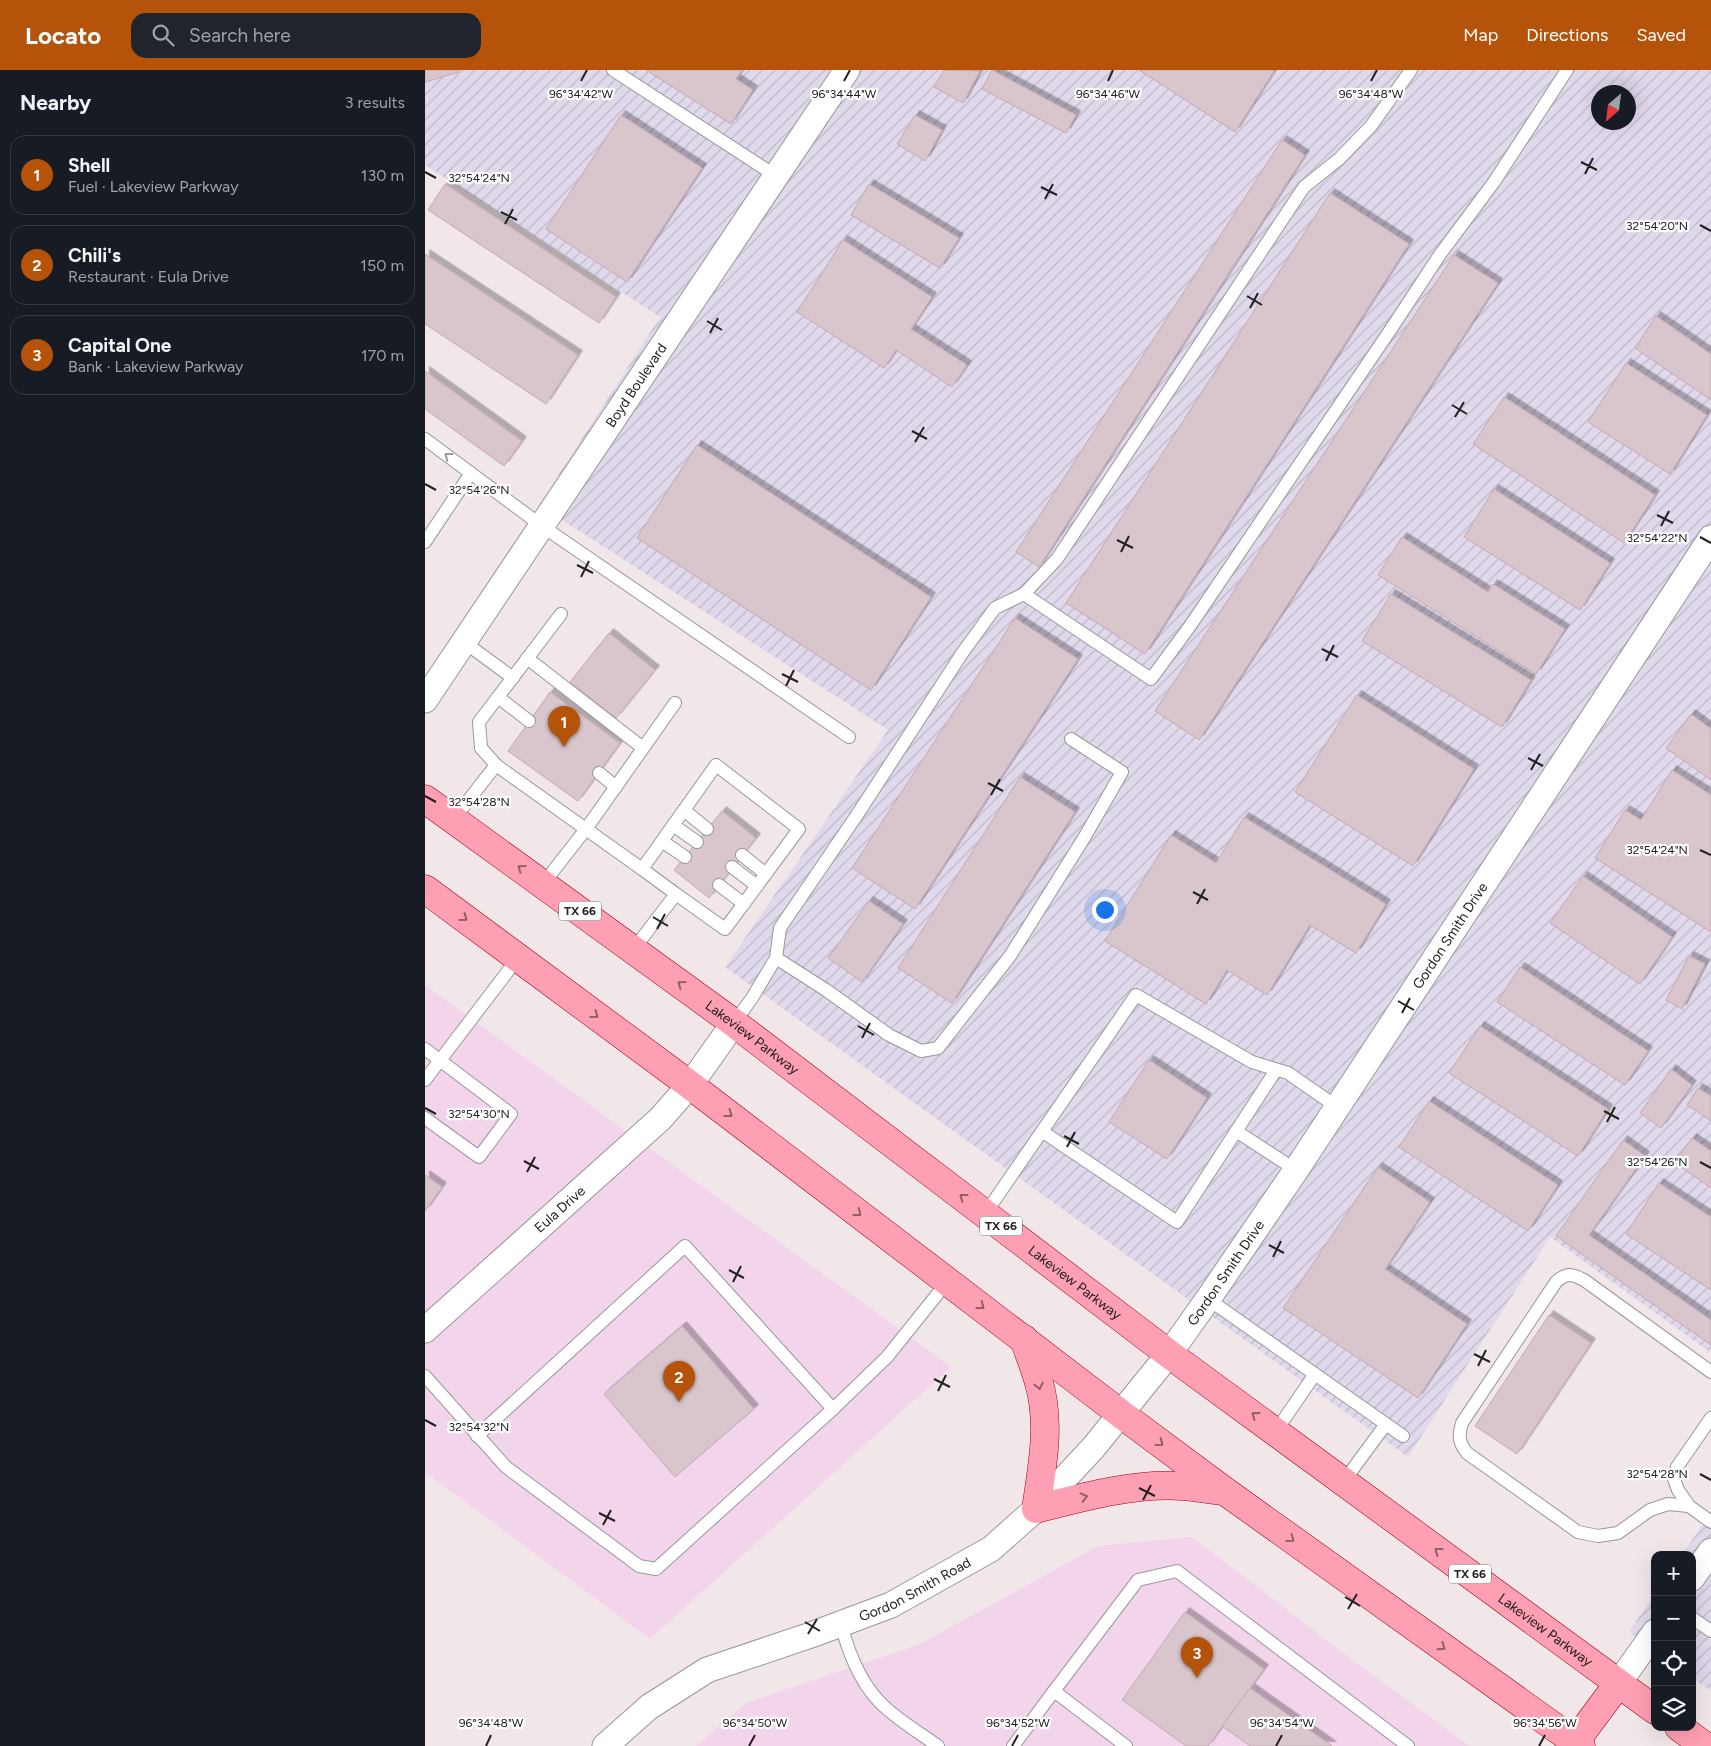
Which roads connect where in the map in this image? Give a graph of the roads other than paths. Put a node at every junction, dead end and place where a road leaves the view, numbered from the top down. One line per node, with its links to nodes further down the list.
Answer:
1 (613, 70): 5 (lane)
2 (1411, 70): 11 (lane)
3 (1567, 70): 11 (lane)
4 (841, 72): 5 (street, Boyd Boulevard)
5 (776, 176): 8 (street, Boyd Boulevard)
6 (425, 438): 7 (lane, one-way to 6)
7 (471, 473): 8 (lane); 10 (lane)
8 (542, 526): 13 (street, Boyd Boulevard); 20 (lane)
9 (1711, 538): 54 (street, Gordon Smith Drive)
10 (425, 542)
11 (1024, 594): 47 (lane)
12 (561, 614): 14 (lane)
13 (464, 642): 15 (lane); 17 (street, Boyd Boulevard)
14 (527, 658): 15 (lane); 22 (lane)
15 (513, 678): 16 (lane)
16 (498, 697): 19 (lane); 23 (lane)
17 (425, 700)
18 (675, 703): 22 (lane)
19 (529, 721)
20 (849, 738)
21 (1071, 739): 47 (lane)
22 (643, 748): 25 (lane)
23 (496, 765): 28 (lane); 30 (lane)
24 (599, 773): 25 (lane)
25 (615, 787): 30 (lane)
26 (425, 799): 28 (main road, Lakeview Parkway / TX 66)
27 (684, 810): 29 (lane); 31 (lane); 38 (lane)
28 (453, 820): 39 (main road, Lakeview Parkway / TX 66, one-way to 28)
29 (673, 825): 32 (lane); 33 (lane)
30 (586, 829): 37 (lane); 39 (lane)
31 (707, 829)
32 (662, 841): 35 (lane); 37 (lane)
33 (697, 842)
34 (742, 855): 38 (lane)
35 (685, 857)
36 (732, 868): 41 (lane)
37 (642, 869): 43 (lane)
38 (766, 874): 41 (lane)
39 (543, 884): 45 (main road, Lakeview Parkway / TX 66)
40 (719, 884): 44 (lane)
41 (757, 886): 44 (lane)
42 (425, 889): 46 (main road, one-way to 46)
43 (676, 894): 44 (lane); 45 (lane)
44 (743, 904)
45 (633, 950): 48 (main road, Lakeview Parkway / TX 66, one-way to 45)
46 (518, 958): 50 (lane); 53 (main road, one-way to 53)
47 (776, 958): 48 (lane)
48 (735, 1023): 53 (street, Eula Drive); 59 (main road, Lakeview Parkway / TX 66, one-way to 48)
49 (425, 1050): 50 (lane)
50 (440, 1060): 52 (lane); 55 (lane)
51 (1276, 1070): 54 (lane); 56 (lane); 57 (lane)
52 (425, 1080)
53 (690, 1084): 60 (main road, one-way to 60); 62 (street, Eula Drive)
54 (1337, 1108): 58 (street, Gordon Smith Drive)
55 (425, 1118)
56 (1236, 1131): 57 (lane); 58 (lane)
57 (1043, 1132): 59 (lane)
58 (1297, 1170): 61 (street, Gordon Smith Drive)
59 (985, 1214): 64 (main road, Lakeview Parkway / TX 66)
60 (948, 1281): 63 (main road, one-way to 63); 68 (lane)
61 (1208, 1299): 64 (street, Gordon Smith Drive); 66 (lane)
62 (425, 1330)
63 (1024, 1340): 69 (main road); 78 (main road, one-way to 78)
64 (1169, 1354): 69 (street, Gordon Smith Road); 72 (main road, Lakeview Parkway / TX 66, one-way to 64)
65 (1711, 1372): 77 (lane)
66 (1315, 1374): 71 (lane); 72 (lane)
67 (425, 1376): 73 (lane)
68 (833, 1410): 73 (lane); 73 (lane)
69 (1121, 1414): 76 (main road, one-way to 76); 78 (street, Gordon Smith Road)
70 (1711, 1418): 77 (lane)
71 (1386, 1424): 74 (lane); 75 (lane)
72 (1276, 1431): 75 (main road, Lakeview Parkway / TX 66)
73 (477, 1436)
74 (1403, 1436)
75 (1344, 1481): 86 (main road, Lakeview Parkway / TX 66, one-way to 75)
76 (1226, 1492): 78 (main road, one-way to 76); 90 (main road, one-way to 90)
77 (1689, 1506): 79 (lane)
78 (1036, 1509): 83 (street, Gordon Smith Road)
79 (1711, 1522)
80 (1711, 1551): 81 (street)
81 (1696, 1572)
82 (1696, 1621): 84 (lane)
83 (841, 1624): 91 (street, Gordon Smith Road); 92 (lane)
84 (1711, 1631)
85 (1651, 1638): 86 (street)
86 (1618, 1684): 88 (main road, Lakeview Parkway / TX 66); 90 (main road)
87 (1053, 1691): 93 (lane); 94 (lane); 95 (lane)
88 (1651, 1707)
89 (1684, 1731): 96 (main road)
90 (1576, 1745)
91 (605, 1746)
92 (938, 1746)
93 (1013, 1746)
94 (1127, 1746)
95 (1408, 1746)
96 (1705, 1746)

